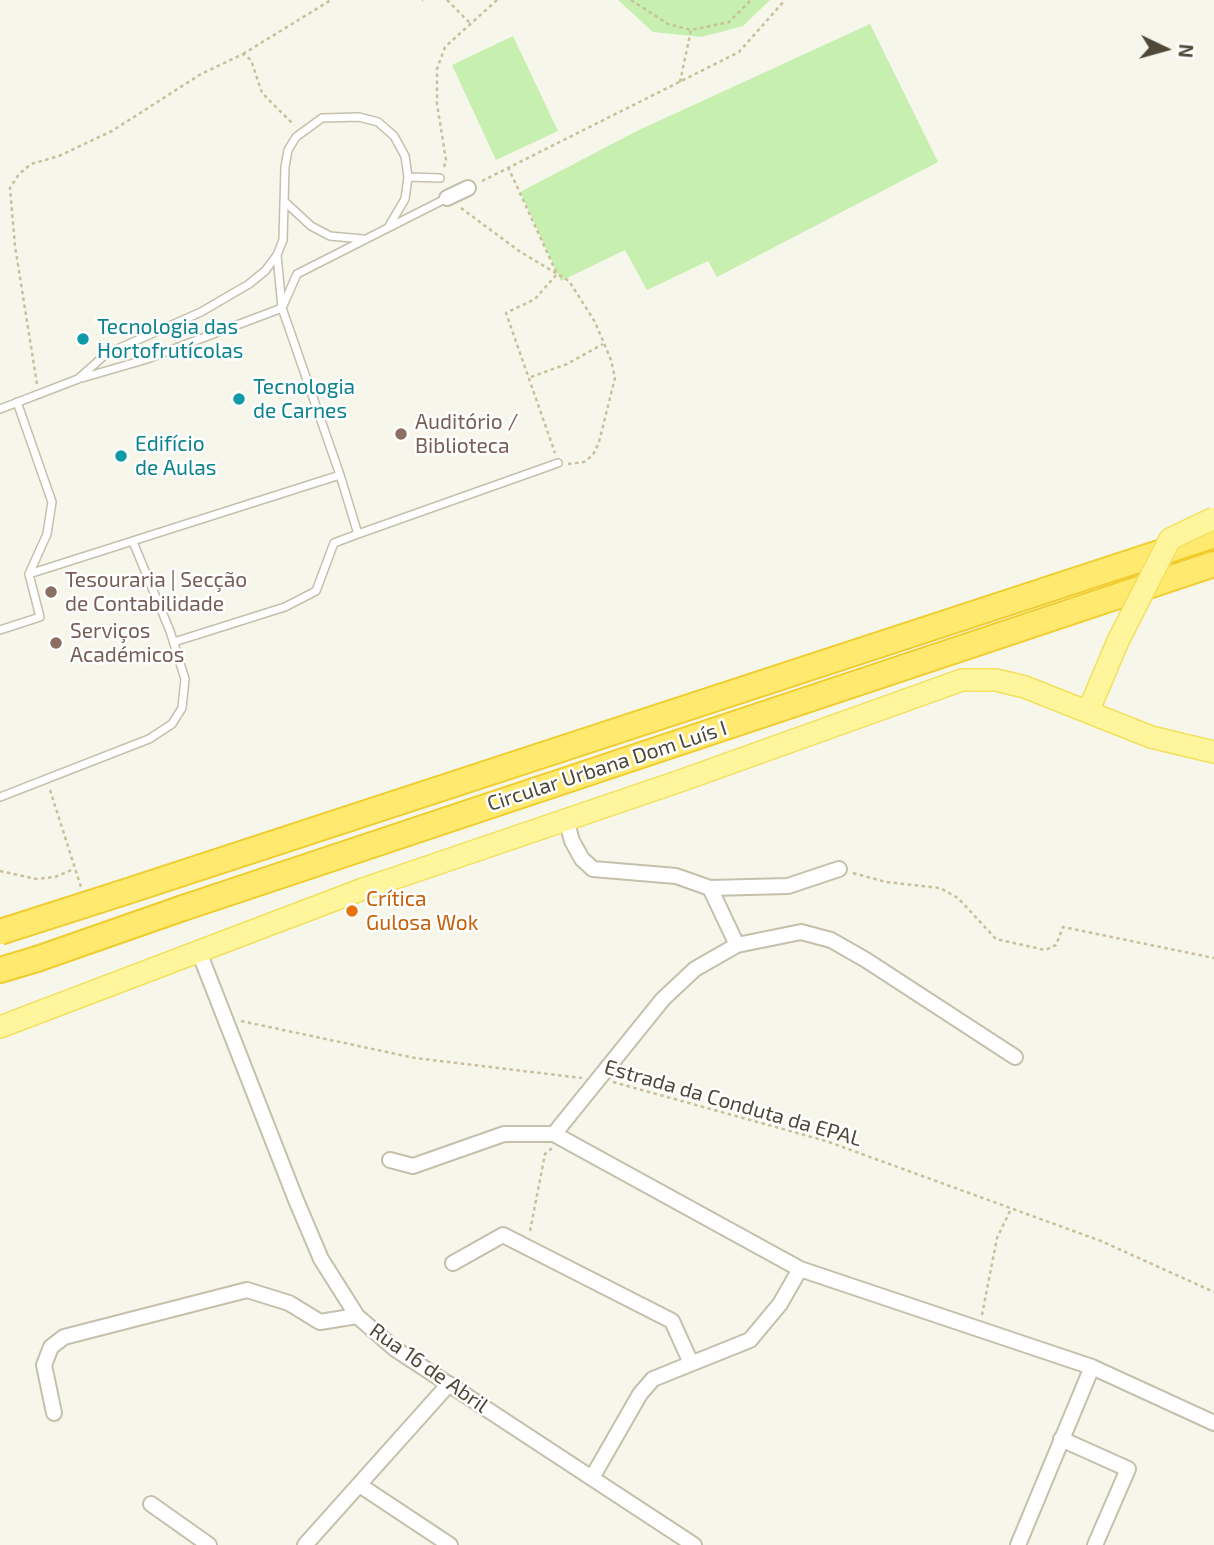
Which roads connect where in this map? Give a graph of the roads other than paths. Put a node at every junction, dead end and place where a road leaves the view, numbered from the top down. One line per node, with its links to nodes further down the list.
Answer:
1 (408, 177): 2 (lane); 5 (lane); 6 (lane)
2 (440, 178)
3 (468, 188): 4 (street)
4 (447, 198): 6 (lane)
5 (285, 201): 7 (lane); 8 (lane)
6 (389, 226): 7 (lane)
7 (363, 239): 9 (lane)
8 (277, 255): 9 (lane); 10 (lane)
9 (282, 308): 10 (lane); 14 (lane)
10 (78, 379): 11 (lane)
11 (17, 402): 12 (lane); 20 (lane)
12 (0, 409)
13 (558, 463): 16 (lane)
14 (340, 475): 16 (lane); 18 (lane)
15 (1214, 518): 23 (main road, bridge)
16 (358, 534): 22 (lane)
17 (1214, 535): 29 (highway, Circular Urbana Dom Luís I, bridge)
18 (133, 542): 20 (lane); 22 (lane)
19 (1214, 564): 32 (highway, Circular Urbana Dom Luís I, bridge)
20 (29, 574): 21 (lane)
21 (0, 629)
22 (174, 642): 25 (lane)
23 (1088, 712): 24 (main road); 26 (main road)
24 (1214, 752)
25 (0, 797)
26 (566, 820): 28 (street); 31 (main road)
27 (839, 869): 28 (street)
28 (710, 888): 30 (street)
29 (0, 932)
30 (737, 945): 34 (street); 35 (street)
31 (199, 952): 33 (main road); 39 (street, Rua 16 de Abril)
32 (0, 970)
33 (0, 1027)
34 (1016, 1057)
35 (554, 1133): 36 (street); 38 (street)
36 (390, 1160)
37 (453, 1263): 40 (street)
38 (800, 1269): 40 (street); 41 (street)
39 (357, 1316): 42 (street, Rua 16 de Abril); 43 (street)
40 (691, 1363): 46 (street)
41 (1092, 1367): 44 (street); 45 (street)
42 (449, 1384): 46 (street, Rua 16 de Abril); 47 (street)
43 (54, 1412)
44 (1214, 1423)
45 (1061, 1439): 53 (street); 54 (street)
46 (593, 1476): 52 (street, Rua 16 de Abril)
47 (361, 1486): 50 (street); 51 (street)
48 (151, 1504): 49 (street)
49 (209, 1545)
50 (305, 1545)
51 (450, 1545)
52 (694, 1545)
53 (1018, 1545)
54 (1095, 1545)

